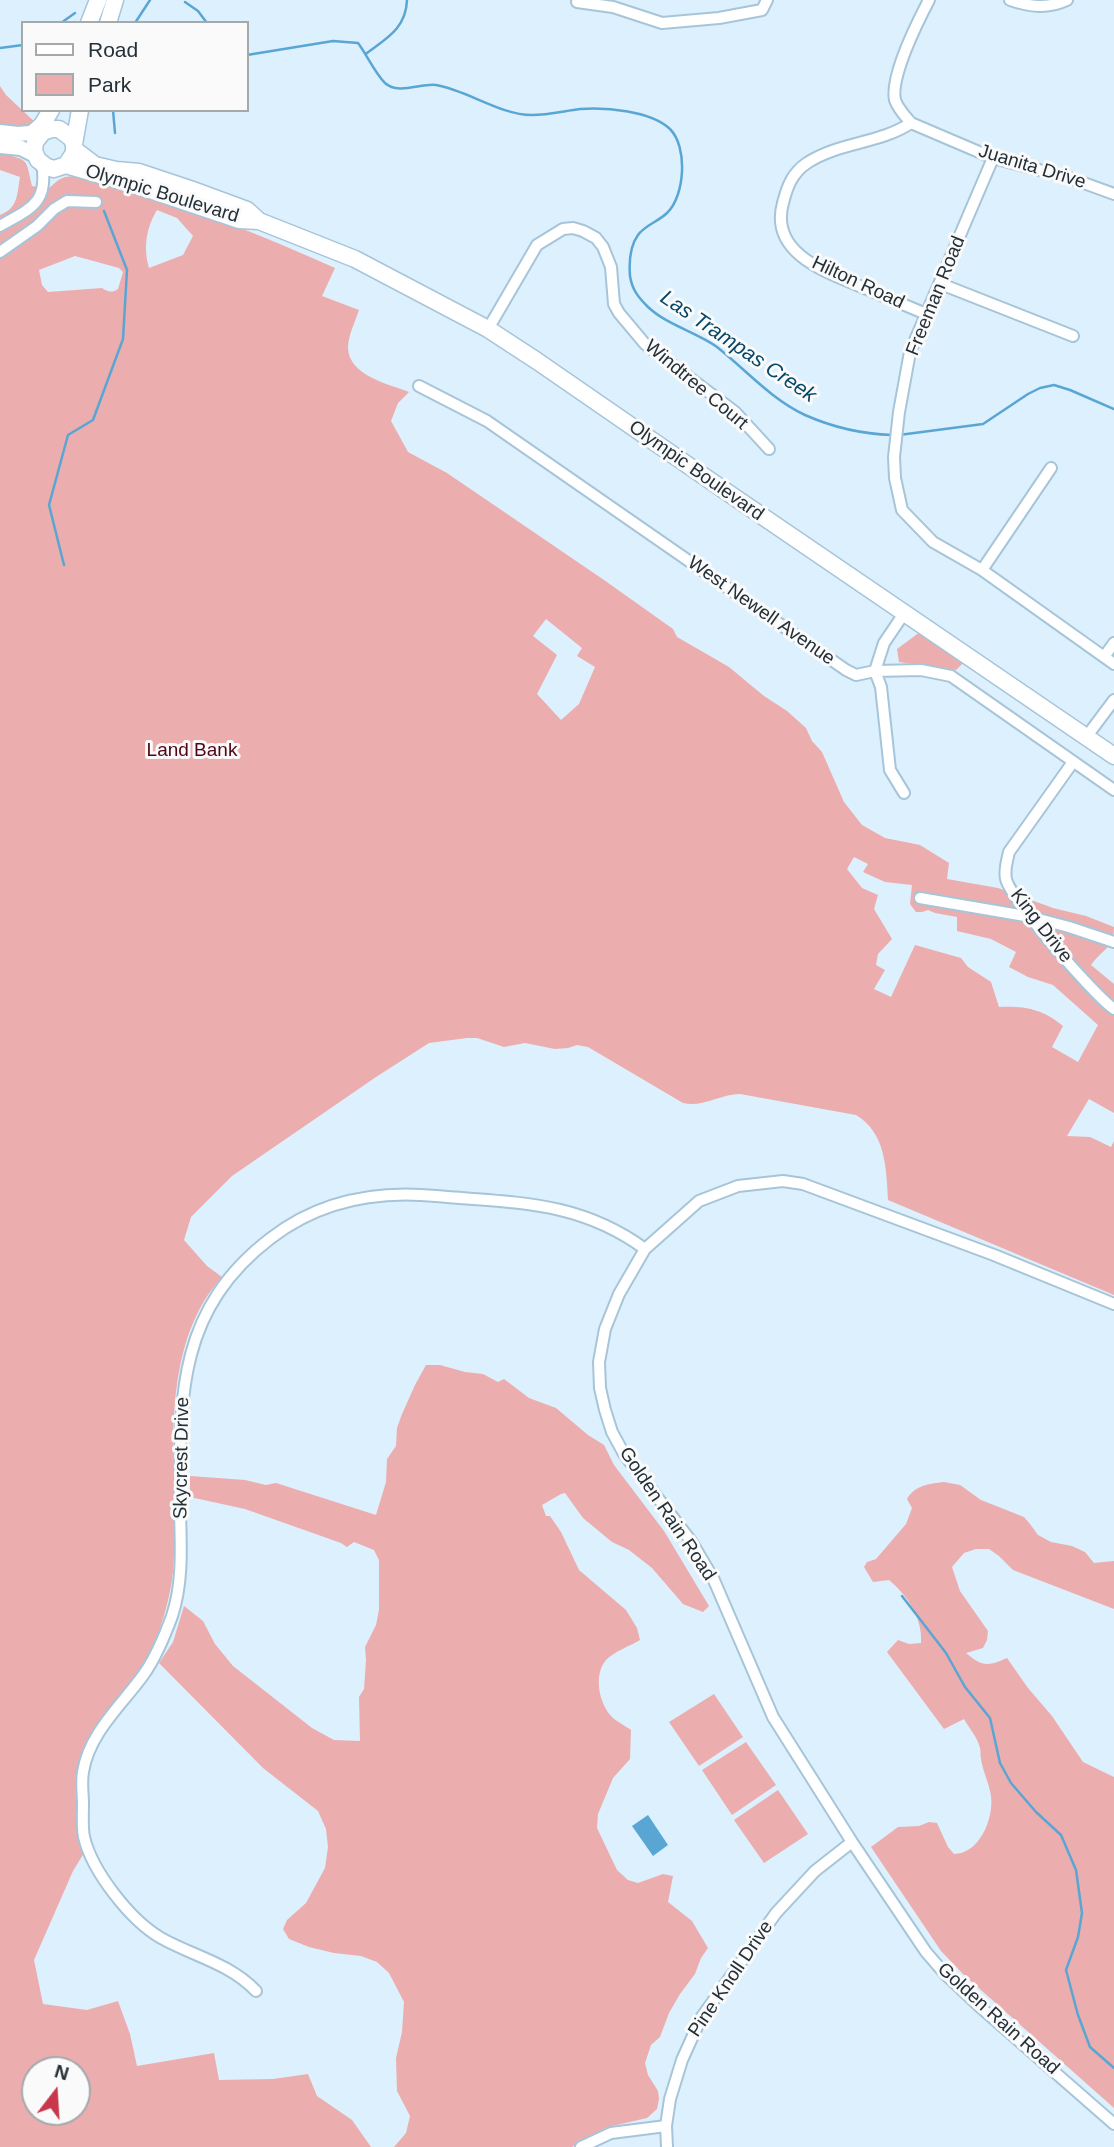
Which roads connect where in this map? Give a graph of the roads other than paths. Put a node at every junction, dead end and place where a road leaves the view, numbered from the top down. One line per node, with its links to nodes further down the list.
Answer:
1 (98, 0): 9 (main road)
2 (116, 0): 10 (main road)
3 (767, 0): 8 (street)
4 (929, 0): 14 (street)
5 (1010, 0): 6 (street)
6 (1067, 0)
7 (577, 2): 8 (street)
8 (614, 4)
9 (90, 21)
10 (108, 21)
11 (50, 112): 15 (main road)
12 (60, 112): 15 (main road)
13 (80, 112): 17 (main road)
14 (911, 123): 19 (street, Juanita Drive); 27 (street, Hilton Road)
15 (43, 131): 16 (street); 17 (main road, Olympic Boulevard); 20 (main road)
16 (0, 132)
17 (75, 143): 20 (main road, Olympic Boulevard); 23 (main road, Olympic Boulevard)
18 (0, 146): 20 (street, Olympic Boulevard)
19 (993, 158): 21 (street, Juanita Drive); 26 (street, Freeman Road)
20 (48, 166): 23 (main road, Olympic Boulevard); 24 (street)
21 (1114, 194)
22 (96, 202): 25 (street)
23 (259, 221): 28 (main road, Olympic Boulevard)
24 (0, 226)
25 (0, 252)
26 (941, 284): 27 (street, Freeman Road); 29 (street)
27 (926, 314): 33 (street, Freeman Road)
28 (488, 329): 31 (street, Windtree Court); 34 (main road, Olympic Boulevard)
29 (1073, 336)
30 (419, 386): 38 (street, West Newell Avenue)
31 (769, 449)
32 (1051, 468): 33 (street)
33 (982, 570): 36 (street, Freeman Road)
34 (905, 612): 38 (street); 40 (main road, Olympic Boulevard)
35 (1114, 643): 36 (street)
36 (1104, 657): 37 (street, Freeman Road)
37 (1114, 664)
38 (875, 671): 42 (street, West Newell Avenue); 44 (street)
39 (1114, 700): 40 (street)
40 (1087, 736): 41 (main road, Olympic Boulevard)
41 (1114, 755)
42 (1073, 762): 43 (street, West Newell Avenue); 46 (street, King Drive)
43 (1114, 790)
44 (904, 793)
45 (920, 898): 46 (street)
46 (1031, 917): 47 (street); 48 (street, King Drive)
47 (1114, 942)
48 (1114, 1009)
49 (645, 1250): 50 (street, Golden Rain Road); 51 (street, Golden Rain Road); 52 (street, Skycrest Drive)
50 (1114, 1304)
51 (852, 1842): 53 (street, Golden Rain Road); 54 (street, Pine Knoll Drive)
52 (256, 1990)
53 (1114, 2124)
54 (666, 2126): 55 (street); 56 (street, Pine Knoll Drive)
55 (581, 2147)
56 (667, 2147)

